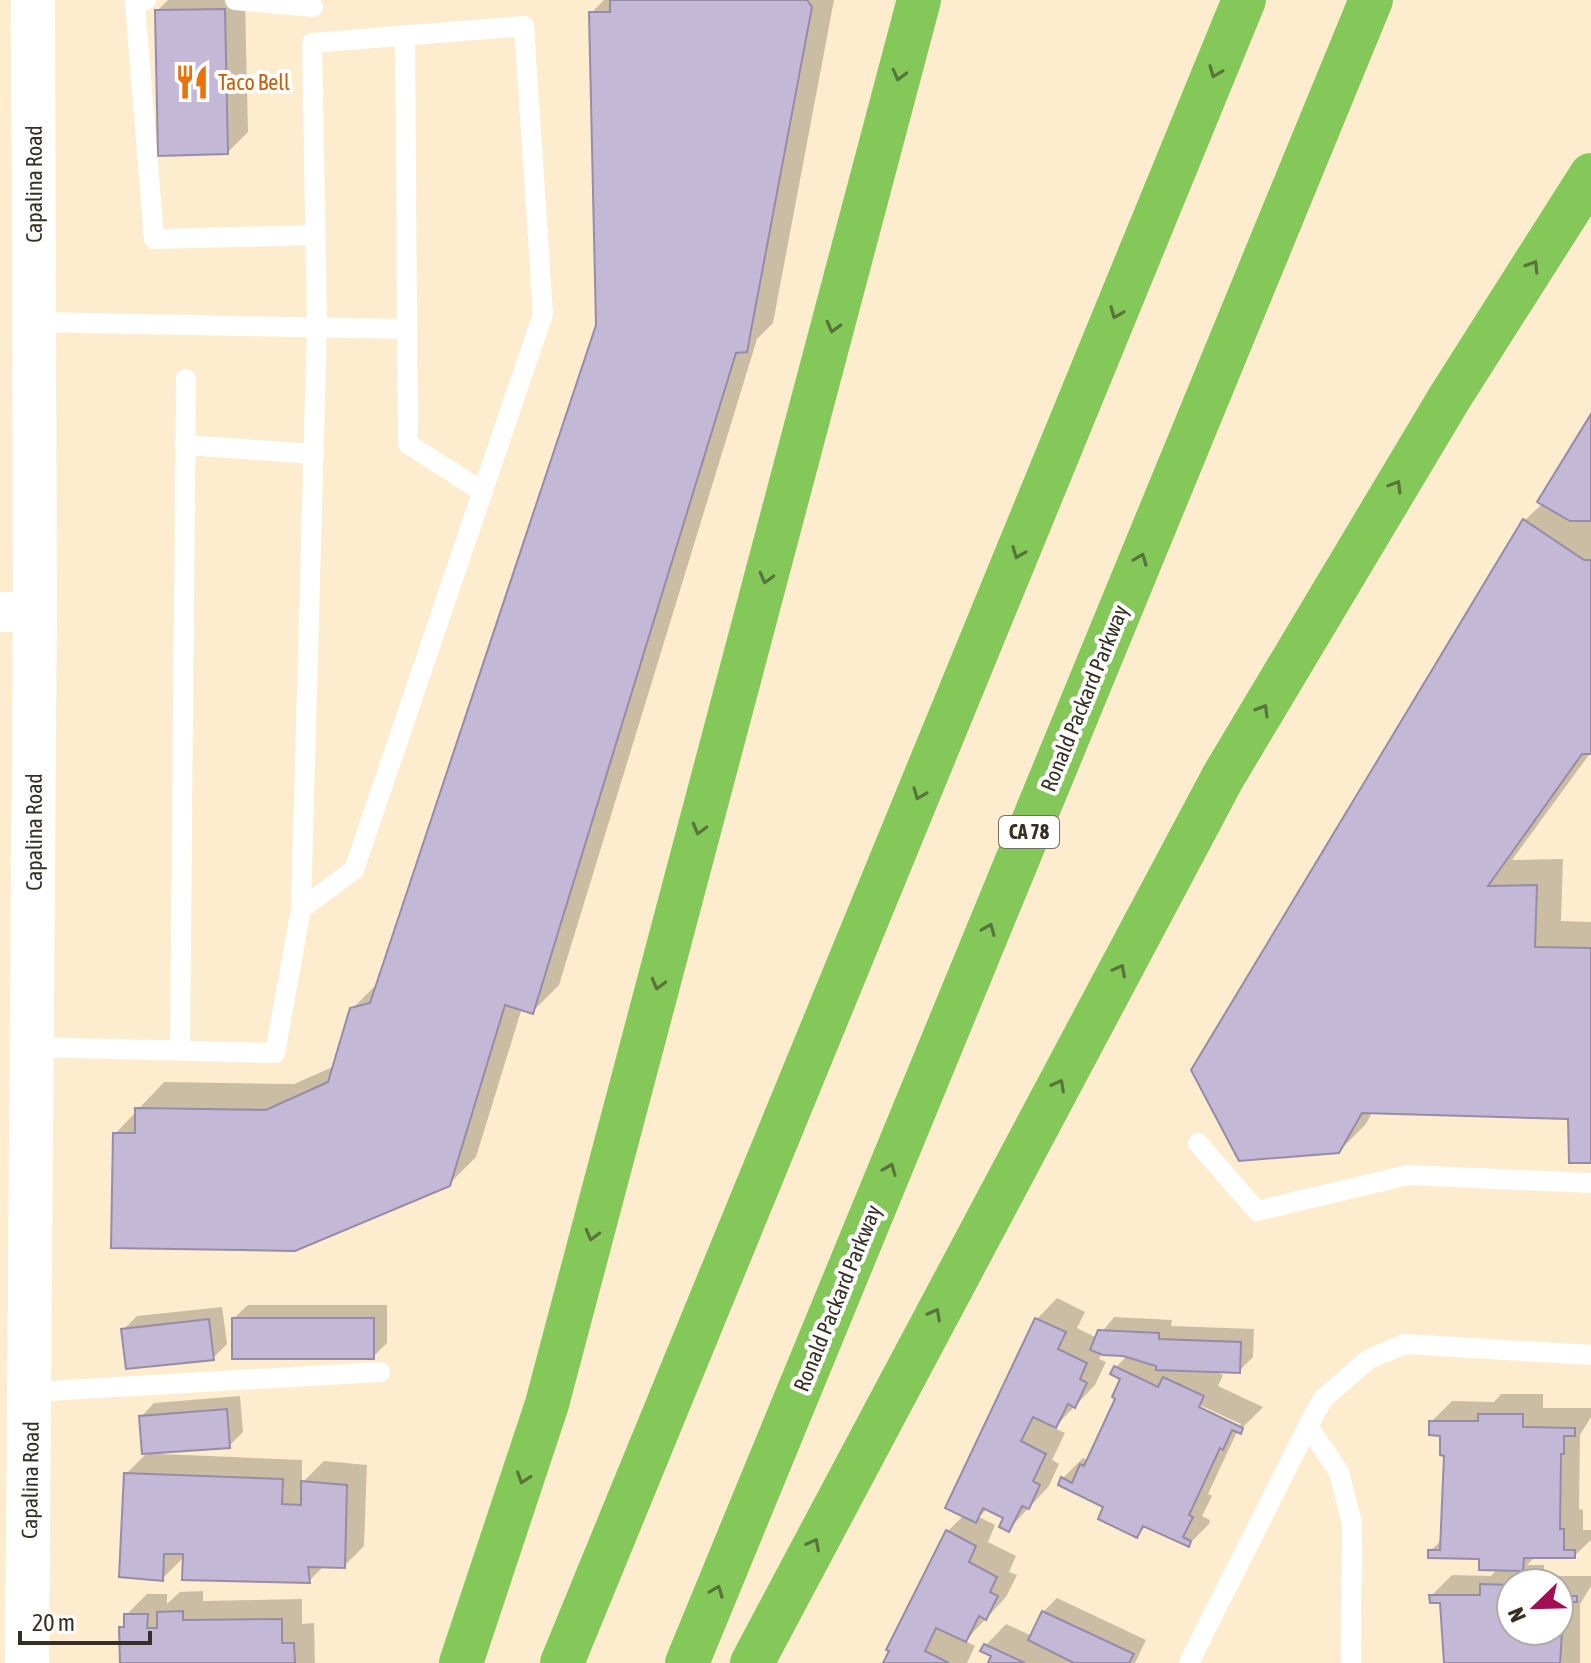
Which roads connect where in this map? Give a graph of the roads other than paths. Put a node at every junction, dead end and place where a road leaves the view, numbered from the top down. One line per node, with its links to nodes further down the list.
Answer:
1 (33, 0): 12 (street, Capalina Road)
2 (146, 0): 11 (lane)
3 (235, 0): 7 (lane)
4 (919, 0): 31 (highway, one-way to 31)
5 (1244, 0): 32 (highway, one-way to 32)
6 (1371, 0): 33 (highway, Ronald Packard Parkway / CA 78, one-way to 6)
7 (313, 3): 9 (lane)
8 (405, 35): 9 (lane); 14 (lane); 18 (lane)
9 (312, 43): 11 (lane)
10 (1591, 175): 34 (highway, one-way to 10)
11 (315, 235): 13 (lane)
12 (34, 322): 13 (lane); 19 (street, Capalina Road)
13 (317, 325): 14 (lane); 17 (lane)
14 (407, 329): 18 (lane)
15 (186, 379): 16 (lane)
16 (185, 445): 17 (lane); 22 (lane)
17 (314, 454): 20 (lane)
18 (483, 492): 20 (lane)
19 (18, 612): 21 (street, Capalina Road)
20 (301, 909): 22 (lane)
21 (32, 1047): 22 (lane); 27 (street, Capalina Road)
22 (180, 1050)
23 (1198, 1143): 24 (lane)
24 (1591, 1183)
25 (1591, 1355): 28 (lane)
26 (380, 1372): 27 (lane)
27 (31, 1392): 29 (street, Capalina Road)
28 (1308, 1426): 35 (lane); 36 (lane)
29 (16, 1473): 30 (street, Capalina Road)
30 (27, 1663)
31 (461, 1663)
32 (562, 1663)
33 (687, 1663)
34 (752, 1663)
35 (1189, 1663)
36 (1351, 1663)

